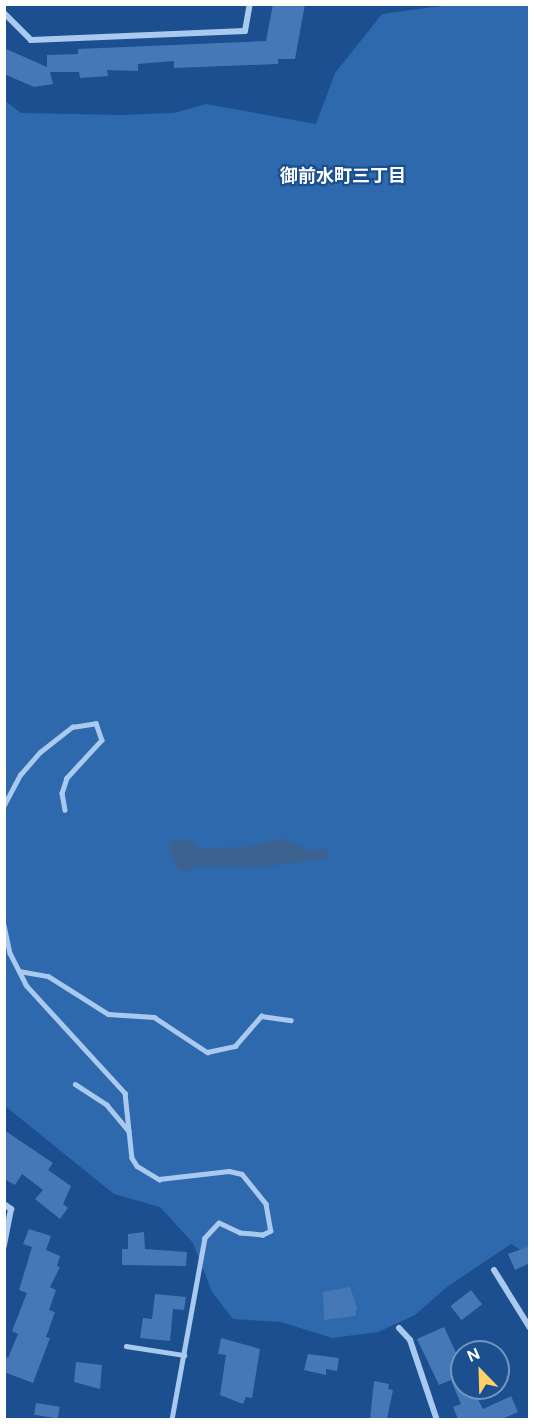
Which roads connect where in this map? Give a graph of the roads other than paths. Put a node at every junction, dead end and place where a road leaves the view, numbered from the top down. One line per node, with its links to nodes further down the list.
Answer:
1 (250, 4): 2 (street)
2 (4, 13)
3 (4, 805): 4 (lane)
4 (65, 810)
5 (4, 925): 6 (lane)
6 (19, 971): 7 (lane); 9 (lane)
7 (291, 1020)
8 (75, 1084): 9 (lane)
9 (129, 1131): 16 (lane)
10 (4, 1204): 11 (street)
11 (4, 1246)
12 (494, 1270): 14 (street)
13 (399, 1328): 18 (street)
14 (530, 1328)
15 (126, 1346): 16 (lane)
16 (184, 1355): 17 (lane)
17 (172, 1419)
18 (437, 1419)

